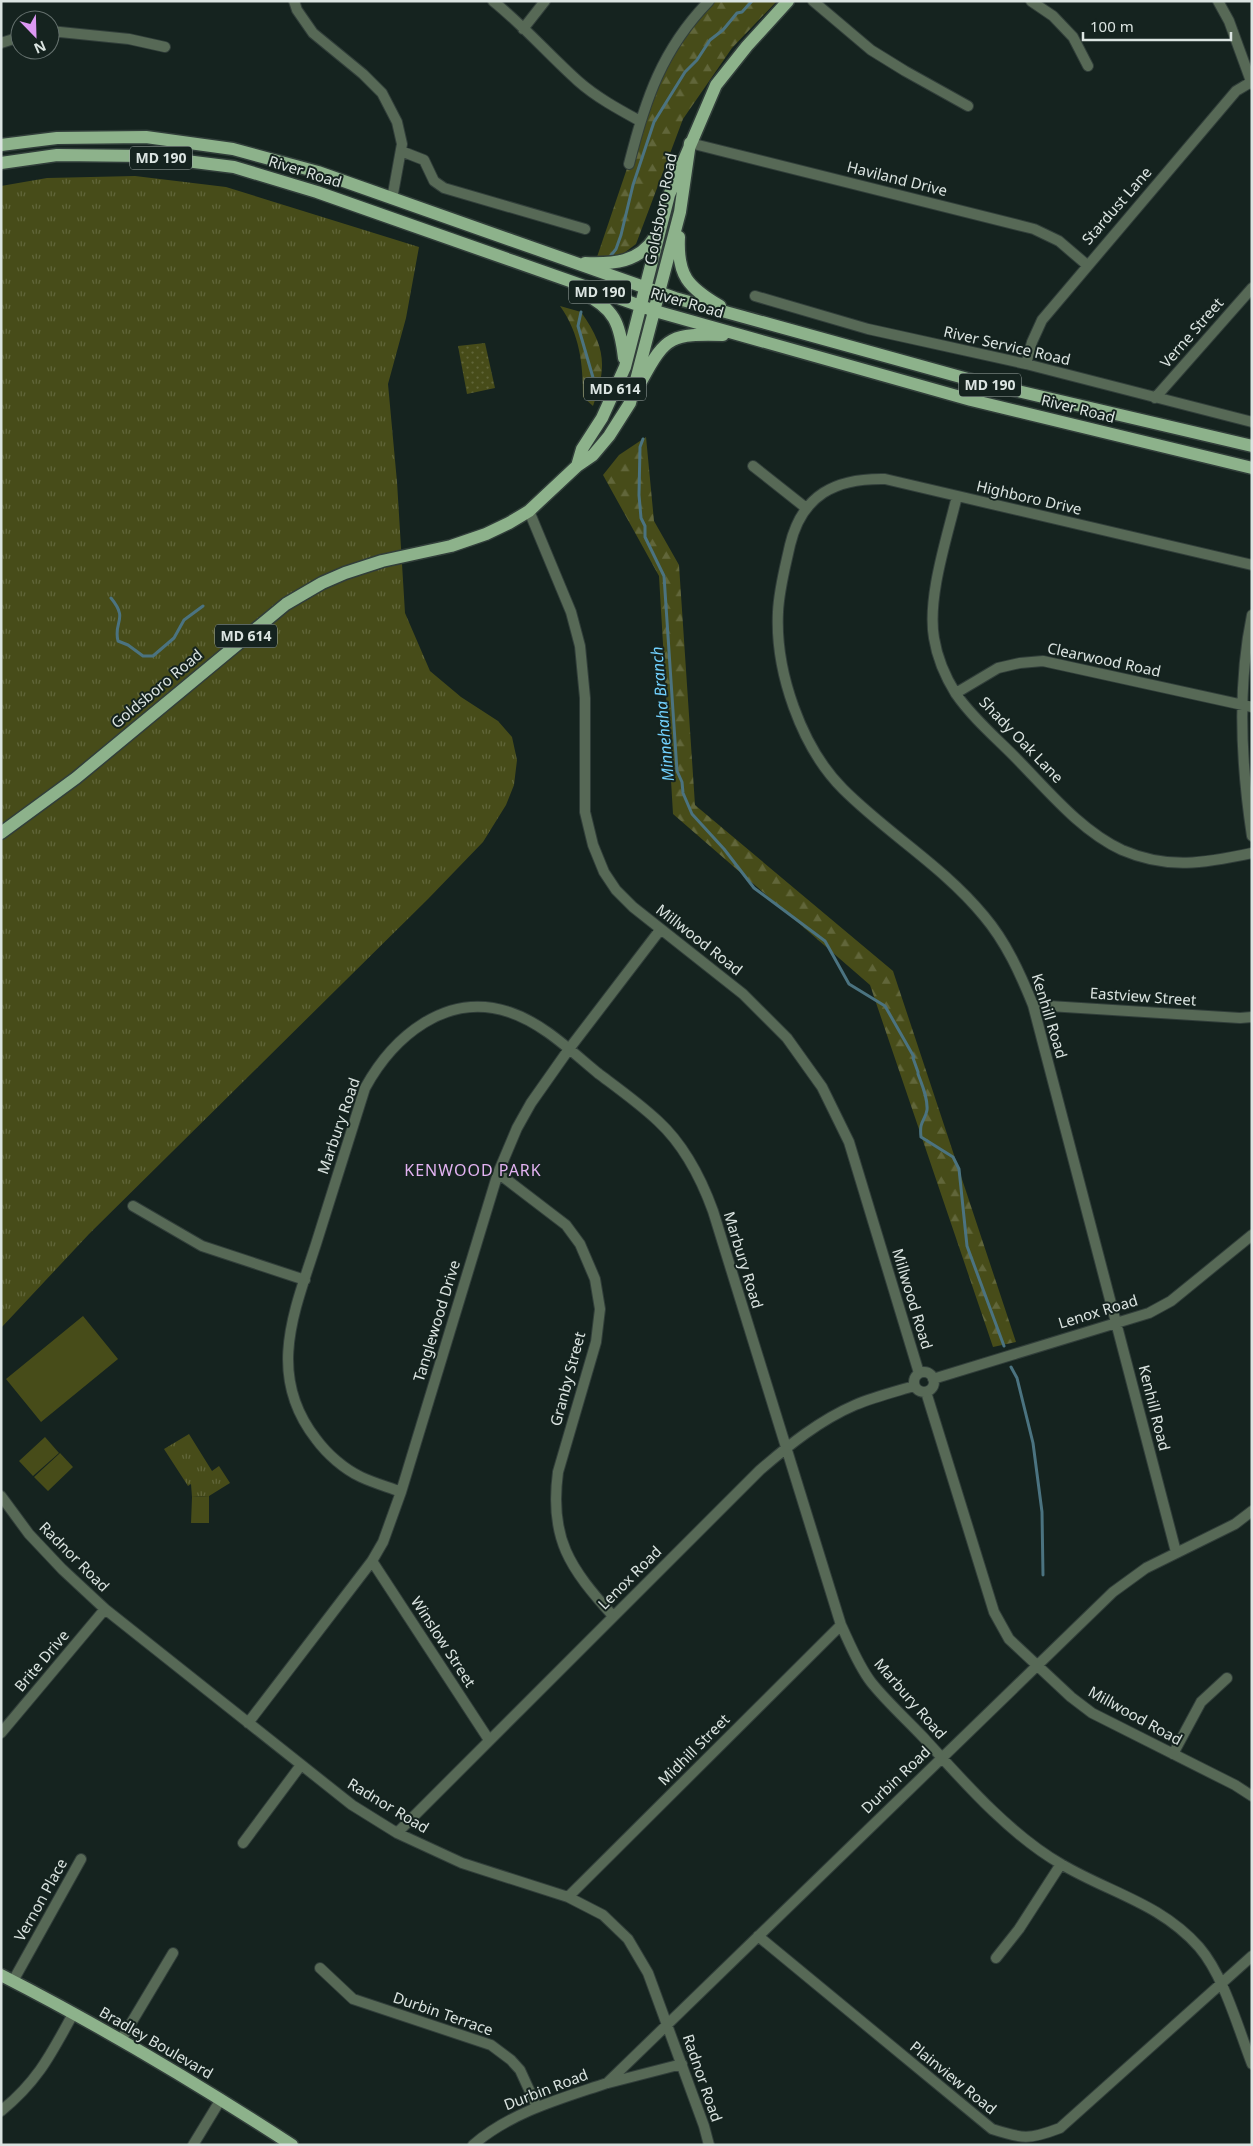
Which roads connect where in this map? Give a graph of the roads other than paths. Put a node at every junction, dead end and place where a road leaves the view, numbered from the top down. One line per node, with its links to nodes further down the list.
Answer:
1 (294, 1): 18 (street)
2 (493, 1): 9 (street)
3 (545, 1): 9 (street)
4 (709, 1): 15 (street)
5 (788, 1): 16 (main road, Goldsboro Road / MD 614)
6 (814, 1): 14 (street)
7 (1031, 1): 12 (street)
8 (1218, 1): 13 (street)
9 (524, 29): 15 (street)
10 (60, 32): 11 (street)
11 (165, 47)
12 (1088, 66)
13 (1252, 83): 26 (street, Stardust Lane)
14 (968, 106)
15 (640, 121): 20 (street)
16 (690, 143): 22 (main road, Goldsboro Road / MD 614); 24 (main road, Goldsboro Road / MD 614); 26 (street, Haviland Drive)
17 (1, 145): 21 (main road, River Road / MD 190)
18 (401, 151): 21 (street); 23 (street)
19 (1, 163): 27 (main road, River Road / MD 190)
20 (629, 164)
21 (392, 199): 25 (main road, River Road / MD 190)
22 (680, 212): 30 (main road, Goldsboro Road / MD 614); 34 (main road)
23 (585, 229)
24 (658, 232): 25 (main road); 28 (main road, Goldsboro Road / MD 614)
25 (571, 263): 28 (main road, River Road / MD 190)
26 (1087, 264): 36 (street, Stardust Lane)
27 (545, 273): 32 (main road, River Road / MD 190); 37 (main road)
28 (644, 288): 30 (main road, River Road / MD 190); 32 (main road, Goldsboro Road / MD 614)
29 (1252, 288): 38 (street, Verne Street)
30 (660, 293): 33 (main road, Goldsboro Road / MD 614); 34 (main road, River Road / MD 190)
31 (755, 296): 36 (street, River Service Road)
32 (639, 306): 33 (main road, River Road / MD 190); 37 (main road, Goldsboro Road / MD 614)
33 (655, 311): 35 (main road, River Road / MD 190); 39 (main road, Goldsboro Road / MD 614)
34 (735, 315): 41 (main road, River Road / MD 190)
35 (772, 344): 39 (main road); 44 (main road, River Road / MD 190)
36 (1026, 364): 38 (street, River Service Road)
37 (625, 367): 42 (main road, Goldsboro Road / MD 614)
38 (1155, 398): 40 (street, River Service Road)
39 (630, 403): 42 (main road, Goldsboro Road / MD 614)
40 (1252, 422)
41 (1252, 446)
42 (577, 466): 47 (main road, Goldsboro Road / MD 614)
43 (753, 466): 46 (street)
44 (1252, 468)
45 (957, 496): 46 (street, Highboro Drive); 48 (street, Highboro Drive); 50 (street, Shady Oak Lane)
46 (806, 508): 56 (street, Kenhill Road)
47 (528, 511): 52 (main road, Goldsboro Road / MD 614); 55 (street, Millwood Road)
48 (1252, 565)
49 (1252, 615): 51 (street)
50 (956, 694): 51 (street, Clearwood Road); 54 (street, Shady Oak Lane)
51 (1247, 706): 53 (street)
52 (1, 833)
53 (1252, 836)
54 (1252, 853)
55 (660, 930): 58 (street, Tanglewood Drive); 64 (street, Millwood Road)
56 (1033, 1005): 57 (street, Eastview Street); 63 (street, Kenhill Road)
57 (1252, 1017)
58 (569, 1049): 59 (street, Tanglewood Drive); 62 (street, Marbury Road); 68 (street, Marbury Road)
59 (498, 1173): 69 (street, Tanglewood Drive); 75 (street, Granby Street)
60 (133, 1206): 62 (street)
61 (1252, 1235): 63 (street, Lenox Road)
62 (304, 1280): 69 (street, Marbury Road)
63 (1117, 1323): 65 (street, Lenox Road); 72 (street, Kenhill Road)
64 (919, 1373): 65 (street); 66 (street)
65 (934, 1379): 67 (street)
66 (914, 1386): 67 (street); 68 (street, Lenox Road)
67 (926, 1392): 77 (street, Millwood Road)
68 (785, 1449): 75 (street, Lenox Road); 76 (street, Marbury Road)
69 (401, 1492): 73 (street, Tanglewood Drive)
70 (1, 1496): 74 (street, Radnor Road)
71 (1252, 1511): 72 (street, Durbin Road)
72 (1176, 1552): 77 (street, Durbin Road)
73 (372, 1561): 79 (street, Tanglewood Drive); 81 (street, Winslow Street)
74 (105, 1609): 79 (street, Radnor Road); 80 (street, Brite Drive)
75 (613, 1616): 81 (street, Lenox Road)
76 (841, 1625): 83 (street, Marbury Road); 90 (street, Midhill Street)
77 (1035, 1666): 82 (street, Millwood Road); 83 (street, Durbin Road)
78 (1227, 1678): 82 (street)
79 (248, 1723): 84 (street, Radnor Road)
80 (1, 1733)
81 (489, 1740): 86 (street, Lenox Road)
82 (1173, 1754): 85 (street, Millwood Road)
83 (941, 1757): 89 (street, Marbury Road); 91 (street, Durbin Road)
84 (300, 1765): 86 (street, Radnor Road); 87 (street)
85 (1252, 1796)
86 (397, 1832): 90 (street, Radnor Road)
87 (243, 1843)
88 (81, 1859): 97 (street, Vernon Place)
89 (1061, 1864): 94 (street); 98 (street, Marbury Road)
90 (568, 1897): 100 (street, Radnor Road)
91 (758, 1936): 98 (street, Plainview Road); 100 (street, Durbin Road)
92 (173, 1953): 101 (street)
93 (1252, 1956): 98 (street, Plainview Road)
94 (996, 1958)
95 (320, 1968): 106 (street, Durbin Terrace)
96 (1, 1975): 97 (main road, Bradley Boulevard)
97 (13, 1981): 99 (main road, Bradley Boulevard)
98 (1221, 1984): 103 (street, Marbury Road)
99 (73, 2014): 101 (main road, Bradley Boulevard); 107 (street)
100 (667, 2024): 102 (street, Radnor Road); 104 (street, Durbin Road)
101 (121, 2040): 105 (main road, Bradley Boulevard)
102 (682, 2064): 104 (street, Durbin Road); 111 (street, Radnor Road)
103 (1252, 2064)
104 (607, 2083): 106 (street, Durbin Road)
105 (221, 2099): 108 (street); 109 (main road, Bradley Boulevard)
106 (537, 2107): 110 (street, Durbin Road)
107 (1, 2111)
108 (193, 2145)
109 (292, 2145)
110 (473, 2145)
111 (709, 2145)

